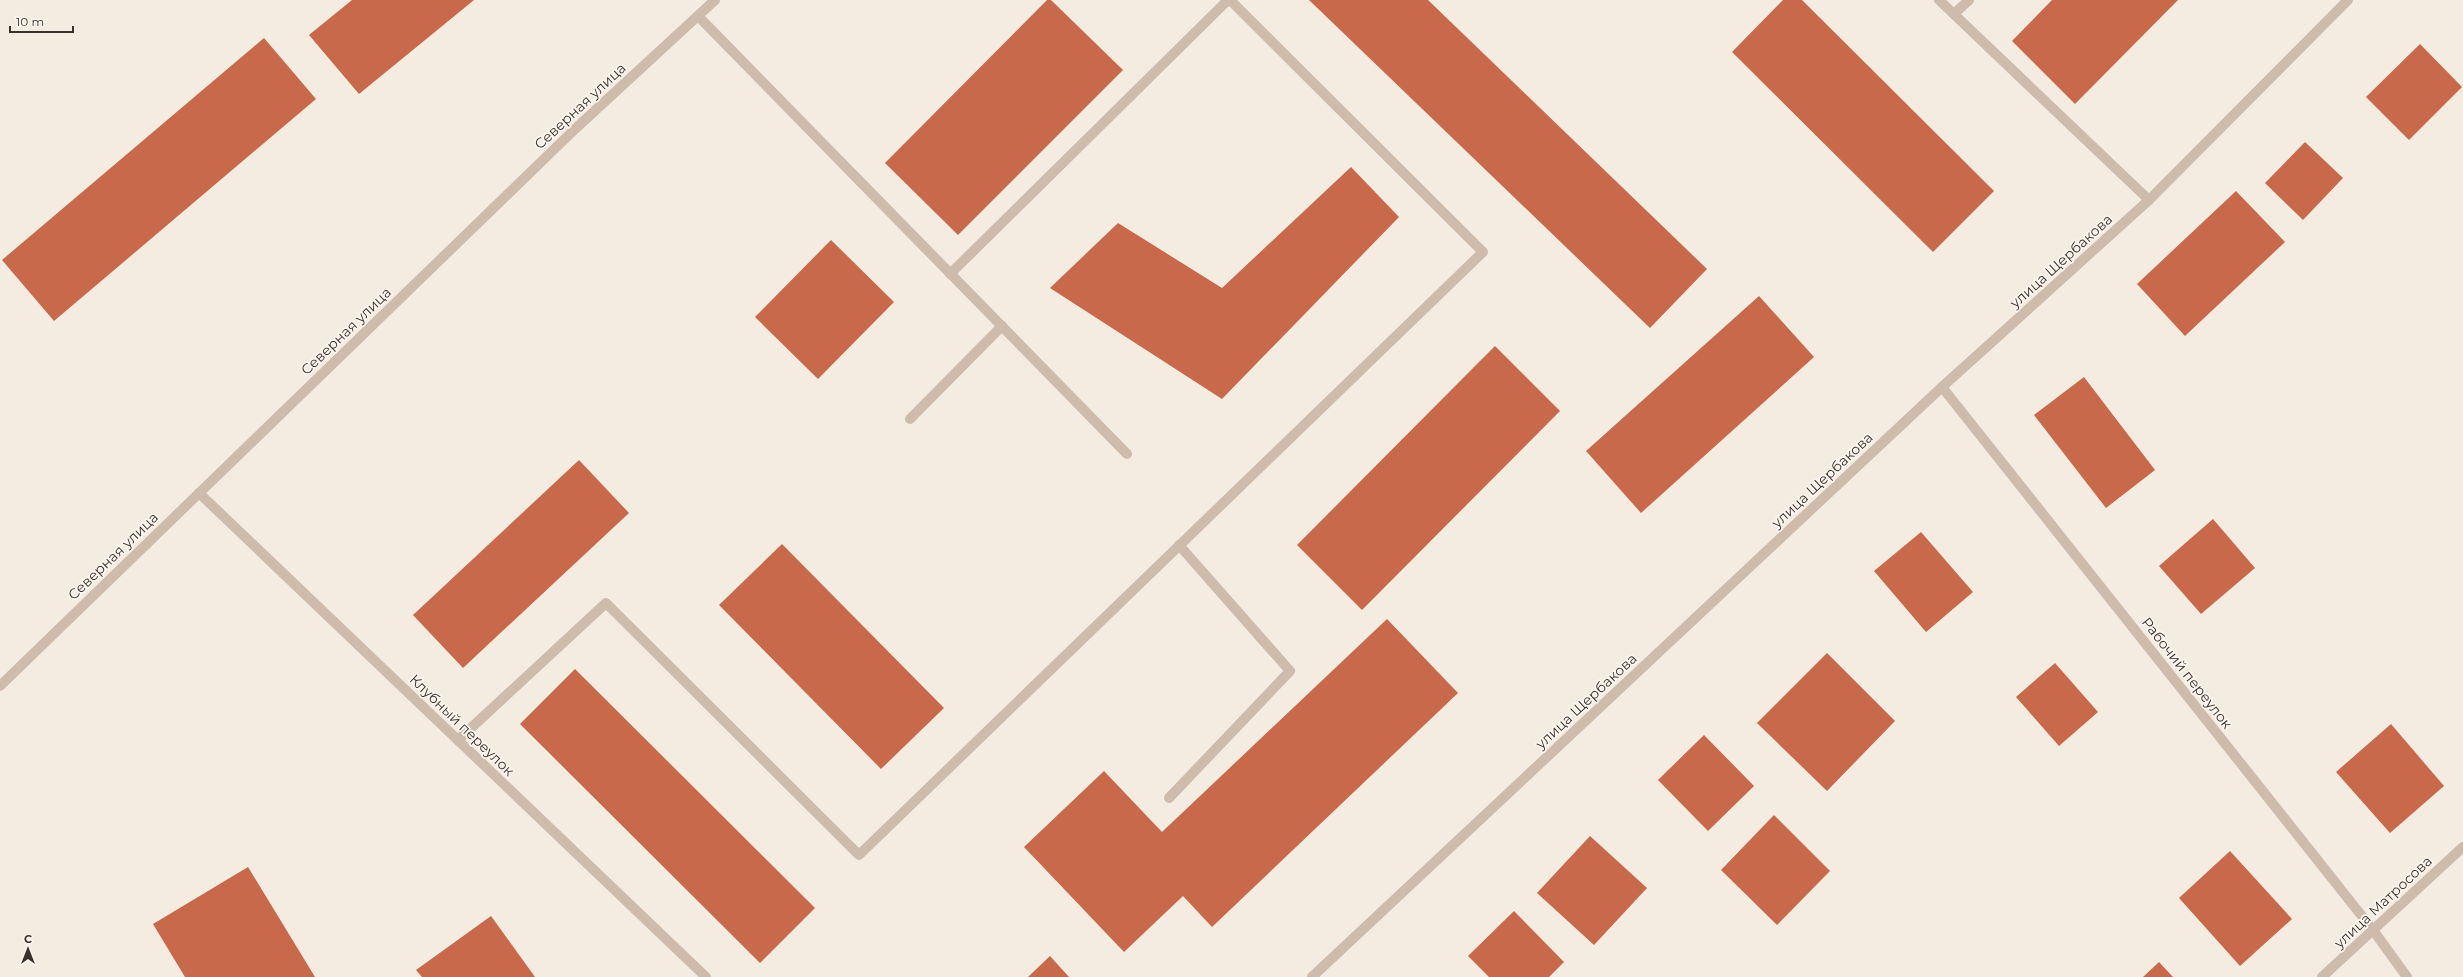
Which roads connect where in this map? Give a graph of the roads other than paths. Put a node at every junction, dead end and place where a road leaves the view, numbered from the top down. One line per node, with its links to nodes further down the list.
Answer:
1 (715, 0): 7 (street, Северная улица)
2 (1229, 0): 9 (street); 15 (street)
3 (1940, 0): 6 (street)
4 (1969, 0): 6 (street)
5 (2348, 0): 8 (street, улица Щербакова)
6 (1954, 14): 8 (street)
7 (698, 16): 9 (street); 14 (street, Северная улица)
8 (2150, 200): 11 (street, улица Щербакова)
9 (950, 274): 10 (street)
10 (1002, 326): 12 (street); 13 (street)
11 (1942, 387): 20 (street, Рабочий переулок); 22 (street, улица Щербакова)
12 (910, 419)
13 (1127, 454)
14 (199, 493): 16 (street, Северная улица); 17 (street, Клубный переулок)
15 (1179, 545): 17 (street); 18 (street)
16 (0, 686)
17 (458, 740): 21 (street, Клубный переулок)
18 (1169, 798)
19 (2463, 847): 20 (street, улица Матросова)
20 (2373, 930): 23 (street, улица Матросова); 24 (street, Рабочий переулок)
21 (706, 977)
22 (1312, 977)
23 (2322, 977)
24 (2407, 977)

